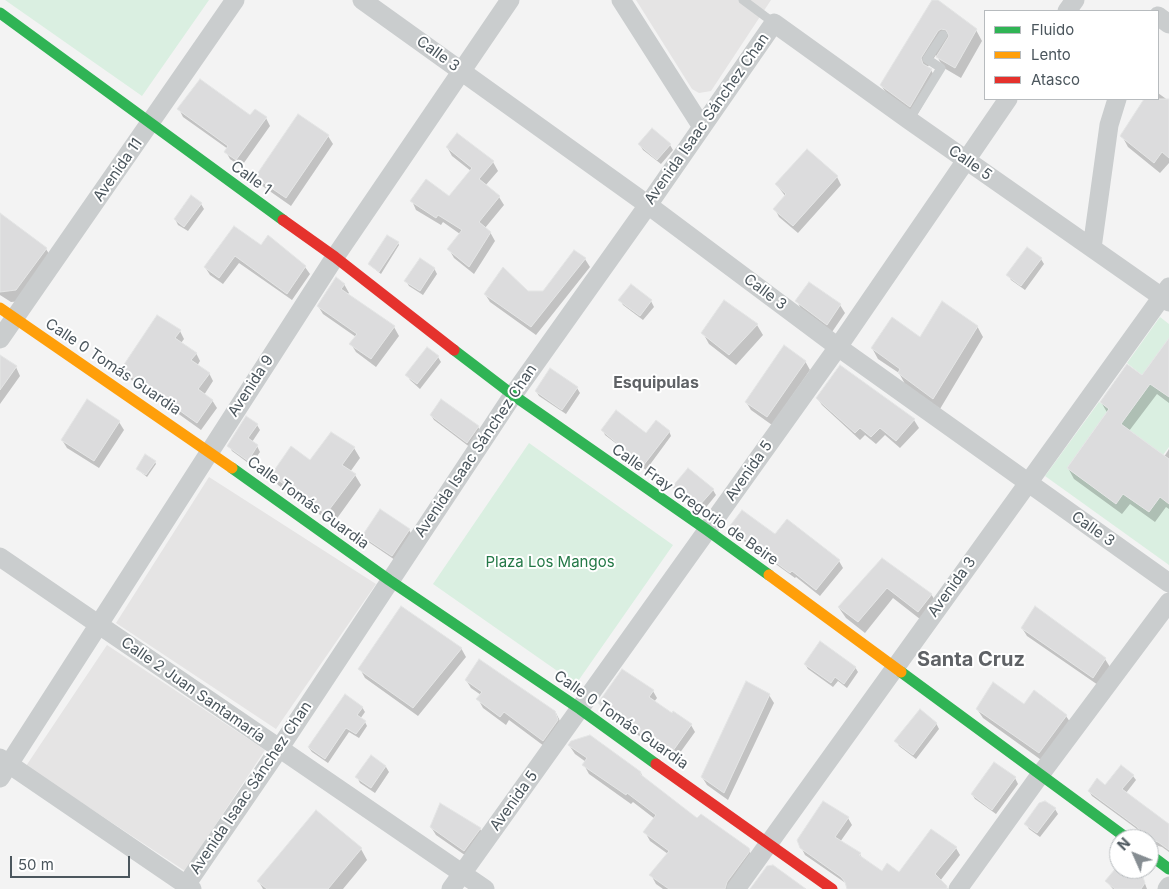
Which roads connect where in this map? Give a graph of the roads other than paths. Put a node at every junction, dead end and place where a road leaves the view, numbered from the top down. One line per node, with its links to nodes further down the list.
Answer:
1 (235, 0): 13 (street, Avenida 11)
2 (362, 0): 9 (street, Calle 3)
3 (510, 0): 9 (street, Avenida 9)
4 (621, 0): 14 (street)
5 (743, 0): 7 (lane)
6 (0, 13): 13 (street, Calle 1)
7 (774, 23): 12 (street, Calle 5); 14 (street, Avenida Isaac Sánchez Chan)
8 (943, 35): 12 (lane)
9 (461, 72): 16 (street, Calle 3); 18 (street, Avenida 9)
10 (1007, 100): 15 (street, Avenida 5)
11 (1117, 100): 17 (street)
12 (909, 120): 15 (street, Calle 5)
13 (150, 124): 18 (street, Calle 1); 20 (street, Avenida 11)
14 (702, 127): 16 (street, Avenida Isaac Sánchez Chan)
15 (966, 161): 17 (street, Calle 5); 22 (street, Avenida 5)
16 (648, 205): 22 (street, Calle 3); 23 (street, Avenida Isaac Sánchez Chan)
17 (1092, 248): 19 (street, Calle 5)
18 (335, 257): 23 (street, Calle Fray Gregorio de Beire); 24 (street, Avenida 9)
19 (1167, 295): 25 (street, Avenida 3)
20 (7, 313): 21 (street, Avenida 11); 24 (street, Calle 0 Tomás Guardia)
21 (0, 339)
22 (838, 347): 25 (street, Calle 3); 26 (street, Avenida 5)
23 (513, 395): 26 (street, Calle Fray Gregorio de Beire); 28 (street, Avenida Isaac Sánchez Chan)
24 (209, 450): 28 (street, Calle Tomás Guardia); 31 (street, Avenida 9)
25 (1027, 482): 29 (street, Calle 3); 32 (street, Avenida 3)
26 (707, 530): 32 (street, Calle Fray Gregorio de Beire); 33 (street, Avenida 5)
27 (0, 557): 31 (street, Calle 2 Juan Santamaría)
28 (389, 580): 33 (street, Calle 0 Tomás Guardia); 34 (street, Avenida Isaac Sánchez Chan)
29 (1169, 583)
30 (1169, 602): 36 (street)
31 (99, 625): 34 (street, Calle 2 Juan Santamaría); 35 (street, Avenida 9)
32 (894, 668): 36 (street, Calle Fray Gregorio de Beire); 38 (street, Avenida 3)
33 (580, 709): 38 (street, Calle 0 Tomás Guardia); 39 (street, Avenida 5)
34 (278, 749): 39 (street, Calle 2 Juan Santamaría); 40 (street, Avenida Isaac Sánchez Chan)
35 (3, 767): 40 (street)
36 (1040, 774): 37 (street, Calle Fray Gregorio de Beire); 45 (street)
37 (1114, 829)
38 (769, 842): 43 (street, Avenida 3); 44 (street, Calle 0 Tomás Guardia)
39 (462, 873): 41 (street, Avenida 5); 42 (street, Calle 2 Juan Santamaría)
40 (189, 887)
41 (451, 889)
42 (485, 889)
43 (736, 889)
44 (832, 889)
45 (958, 889)

